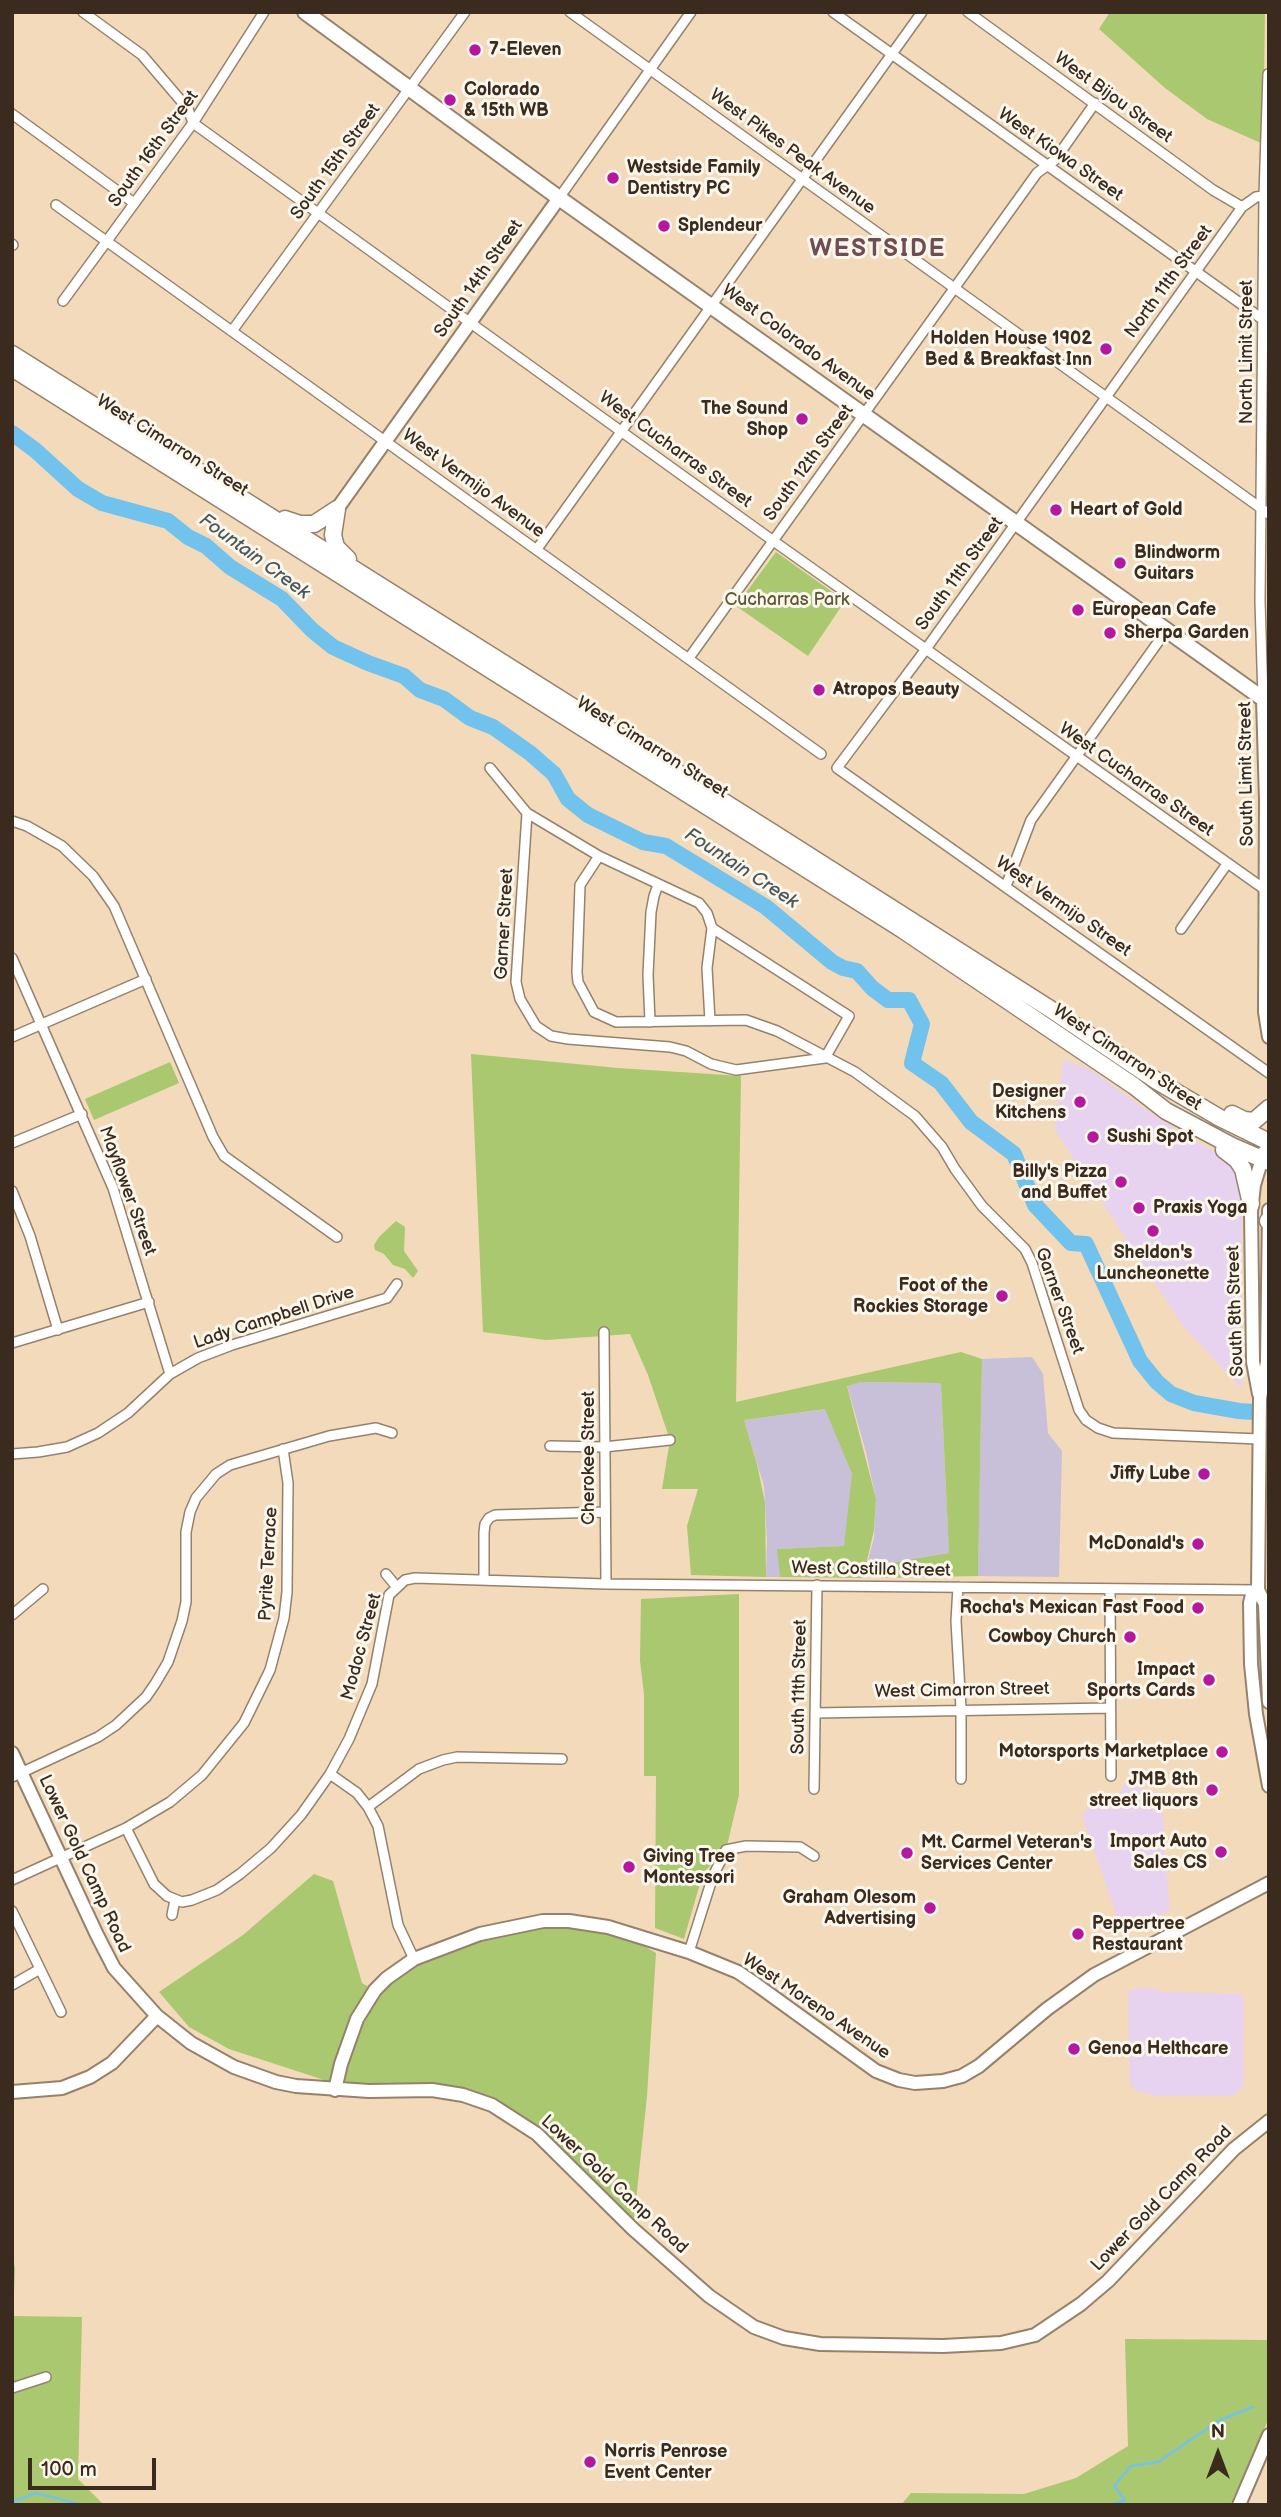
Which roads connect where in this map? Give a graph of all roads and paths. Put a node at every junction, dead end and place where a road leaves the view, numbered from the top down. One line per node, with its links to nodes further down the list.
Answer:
1 (83, 12): 16 (street, West Cucharras Street)
2 (264, 12): 16 (street, South 16th Street)
3 (305, 12): 13 (main road, West Colorado Avenue)
4 (465, 12): 13 (street, South 15th Street)
5 (570, 12): 11 (street, West Pikes Peak Avenue)
6 (691, 12): 11 (street, South 14th Street)
7 (833, 12): 10 (street, West Kiowa Street)
8 (922, 12): 10 (street)
9 (968, 12): 14 (street, West Bijou Street)
10 (892, 54): 17 (street, West Kiowa Street); 18 (street)
11 (650, 70): 18 (street, West Pikes Peak Avenue); 20 (street, South 14th Street)
12 (1268, 74): 19 (street, North Limit Street)
13 (410, 87): 20 (main road, West Colorado Avenue); 24 (street, South 15th Street)
14 (1095, 103): 17 (street, South 12th Street); 23 (street, West Bijou Street)
15 (12, 114): 21 (street)
16 (194, 123): 21 (street, South 16th Street); 24 (street, West Cucharras Street)
17 (1047, 165): 26 (street, West Kiowa Street); 27 (street, South 12th Street)
18 (803, 179): 27 (street, West Pikes Peak Avenue); 29 (street)
19 (1266, 195): 23 (street, North 11th Street); 30 (street, North Limit Street)
20 (559, 198): 29 (main road, West Colorado Avenue); 31 (street, South 14th Street)
21 (134, 203): 25 (street, South 16th Street)
22 (57, 205): 25 (street, West Vermijo Avenue)
23 (1242, 207): 26 (street, North 11th Street)
24 (317, 214): 31 (street, West Cucharras Street); 32 (street, South 15th Street)
25 (106, 241): 28 (street, South 16th Street); 32 (street, West Vermijo Avenue)
26 (1196, 271): 30 (street, West Kiowa Street); 35 (street, North 11th Street)
27 (954, 288): 35 (street, West Pikes Peak Avenue); 36 (street, South 12th Street)
28 (64, 301)
29 (712, 305): 36 (main road, West Colorado Avenue); 37 (street)
30 (1266, 321): 41 (street, North Limit Street)
31 (469, 324): 37 (street, West Cucharras Street); 38 (street, South 14th Street)
32 (232, 331): 38 (street, West Vermijo Avenue)
33 (12, 354): 39 (highway, West Cimarron Street)
34 (12, 368): 73 (highway, West Cimarron Street)
35 (1106, 397): 41 (street, West Pikes Peak Avenue); 42 (street, South 11th Street)
36 (864, 415): 42 (main road, West Colorado Avenue); 43 (street, South 12th Street)
37 (621, 430): 43 (street, West Cucharras Street); 44 (street)
38 (386, 441): 40 (street, South 14th Street); 44 (street, West Vermijo Avenue)
39 (236, 494): 40 (highway); 45 (highway, West Cimarron Street)
40 (337, 509): 45 (highway)
41 (1265, 512): 49 (street, South Limit Street)
42 (1016, 524): 46 (main road, West Colorado Avenue); 47 (street, South 11th Street)
43 (772, 540): 47 (street, West Cucharras Street); 48 (street, South 12th Street)
44 (537, 549): 48 (street, West Vermijo Avenue)
45 (386, 589): 72 (highway, West Cimarron Street)
46 (1166, 631): 49 (main road, West Colorado Avenue); 51 (street)
47 (926, 649): 51 (street, West Cucharras Street); 53 (street, South 11th Street)
48 (689, 658): 50 (street, West Vermijo Avenue)
49 (1266, 701): 60 (street, South Limit Street)
50 (821, 754)
51 (1076, 758): 57 (street, West Cucharras Street); 59 (street)
52 (490, 768): 54 (street)
53 (837, 768): 59 (street, West Vermijo Street)
54 (527, 813): 56 (street); 70 (street, Garner Street)
55 (12, 821): 64 (street)
56 (599, 856): 58 (street); 66 (street)
57 (1227, 864): 60 (street, West Cucharras Street); 62 (street)
58 (658, 885): 61 (street); 66 (street)
59 (1006, 886): 71 (street, West Vermijo Street)
60 (1267, 891): 69 (street, South Limit Street)
61 (712, 929): 65 (street); 70 (street)
62 (1181, 929)
63 (12, 958): 67 (street, Mayflower Street)
64 (146, 979): 67 (street); 83 (street)
65 (710, 1021): 66 (street); 70 (street)
66 (650, 1022)
67 (42, 1024): 68 (street); 75 (street, Mayflower Street)
68 (12, 1037)
69 (1269, 1037)
70 (825, 1058): 94 (street, Garner Street)
71 (1269, 1073)
72 (1157, 1081): 74 (highway); 78 (highway, West Cimarron Street)
73 (1134, 1087): 76 (highway, West Cimarron Street); 78 (highway)
74 (1269, 1108)
75 (82, 1114): 77 (street); 85 (street, Mayflower Street)
76 (1174, 1116): 78 (highway, West Cimarron Street); 80 (highway)
77 (12, 1143)
78 (1267, 1148): 80 (street, South 8th Street)
79 (12, 1191): 88 (street)
80 (1251, 1204): 86 (street, South 8th Street)
81 (1269, 1210): 82 (street, South 8th Street)
82 (1268, 1221): 87 (street, South 8th Street)
83 (337, 1237)
84 (397, 1284): 91 (street, Lady Campbell Drive)
85 (149, 1301): 88 (street); 91 (street, Mayflower Street)
86 (1253, 1318): 87 (street); 93 (street, South 8th Street)
87 (1268, 1319): 92 (street, South 8th Street)
88 (58, 1330): 90 (street)
89 (604, 1332): 98 (street, Cherokee Street)
90 (12, 1343)
91 (170, 1374): 100 (street, Lady Campbell Drive)
92 (1267, 1375): 93 (street, South 8th Street)
93 (1260, 1398): 94 (street, South 8th Street)
94 (1259, 1432): 110 (street, South 8th Street)
95 (392, 1433): 99 (street)
96 (670, 1440): 98 (street)
97 (551, 1446): 98 (street)
98 (604, 1447): 101 (street, Cherokee Street)
99 (283, 1449): 119 (street); 125 (street, Pyrite Terrace)
100 (12, 1454)
101 (605, 1512): 103 (street); 104 (street, Cherokee Street)
102 (386, 1574): 106 (street)
103 (484, 1579): 104 (street, West Costilla Street); 106 (street, Modoc Street)
104 (606, 1584): 105 (street, West Costilla Street)
105 (817, 1585): 107 (street, West Costilla Street); 115 (street, South 11th Street)
106 (396, 1586): 118 (street, Modoc Street)
107 (958, 1587): 109 (street, West Costilla Street); 114 (street)
108 (43, 1589): 111 (street)
109 (1110, 1589): 110 (street, West Costilla Street); 113 (street)
110 (1258, 1590): 112 (street, South 8th Street); 122 (street, South 8th Street)
111 (12, 1615)
112 (1269, 1702)
113 (1110, 1708): 114 (street, West Cimarron Street); 120 (street)
114 (961, 1709): 115 (street, West Cimarron Street); 121 (street)
115 (815, 1713): 123 (street, South 11th Street)
116 (12, 1753): 119 (street, Lower Gold Camp Road)
117 (562, 1759): 124 (street)
118 (330, 1774): 124 (street); 130 (street, Modoc Street)
119 (17, 1775): 127 (street, Lower Gold Camp Road)
120 (1111, 1776)
121 (961, 1779)
122 (1269, 1786)
123 (814, 1789)
124 (368, 1807): 134 (street)
125 (126, 1828): 127 (street, Pyrite Terrace); 130 (street)
126 (814, 1856): 133 (street)
127 (61, 1858): 128 (street, Pyrite Terrace); 138 (street, Lower Gold Camp Road)
128 (12, 1880)
129 (1269, 1883): 133 (street, West Moreno Avenue)
130 (175, 1900): 132 (street)
131 (12, 1911): 135 (street)
132 (172, 1915)
133 (689, 1952): 134 (street, West Moreno Avenue)
134 (414, 1959): 139 (street, West Moreno Avenue)
135 (40, 1969): 136 (street); 137 (street)
136 (12, 1985)
137 (61, 2012)
138 (157, 2016): 139 (street, Lower Gold Camp Road); 140 (street)
139 (335, 2090): 141 (street, Lower Gold Camp Road)
140 (12, 2092)
141 (1269, 2121)
142 (46, 2377): 143 (street)
143 (12, 2388)
144 (1267, 2441): 145 (street)
145 (1238, 2505)

